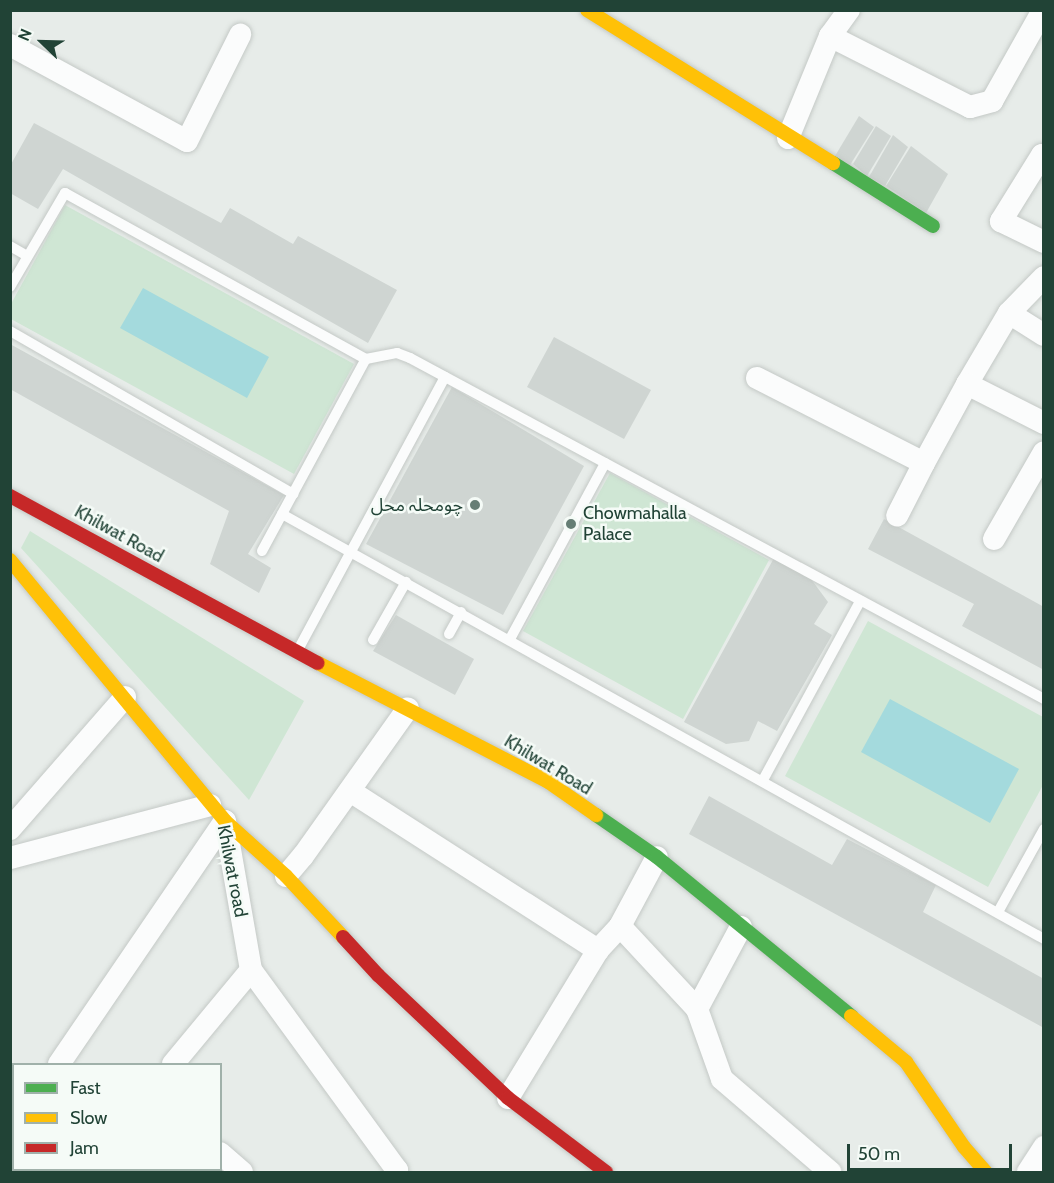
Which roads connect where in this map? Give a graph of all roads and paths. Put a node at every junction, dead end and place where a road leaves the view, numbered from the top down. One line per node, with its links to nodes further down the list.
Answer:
1 (587, 10): 7 (street)
2 (849, 10): 5 (street)
3 (1043, 10): 5 (street)
4 (240, 35): 6 (street)
5 (830, 36): 7 (street)
6 (10, 45)
7 (788, 138): 9 (street)
8 (1043, 154): 10 (street)
9 (933, 226)
10 (1044, 242)
11 (10, 246): 12 (lane)
12 (27, 256): 14 (lane); 18 (lane)
13 (1044, 277): 15 (street)
14 (10, 287)
15 (1009, 313): 17 (street); 21 (street)
16 (10, 331): 26 (lane)
17 (1044, 335)
18 (366, 359): 19 (lane); 26 (lane)
19 (445, 377): 24 (lane); 32 (lane)
20 (757, 378): 25 (street)
21 (967, 384): 22 (street); 25 (street)
22 (1044, 423)
23 (1044, 452): 30 (street)
24 (605, 463): 35 (lane); 38 (lane)
25 (924, 463): 29 (street)
26 (294, 494): 28 (lane)
27 (10, 495): 40 (street, Khilwat Road)
28 (282, 514): 31 (lane); 32 (lane)
29 (897, 516)
30 (994, 539)
31 (262, 551)
32 (349, 552): 34 (lane); 40 (lane)
33 (10, 560): 41 (street, Khilwat road)
34 (406, 582): 36 (lane); 39 (lane)
35 (860, 601): 42 (lane); 44 (lane)
36 (461, 612): 37 (lane); 38 (lane)
37 (449, 634)
38 (510, 639): 44 (lane)
39 (373, 640)
40 (297, 652): 43 (street, Khilwat Road)
41 (124, 697): 46 (street, Khilwat road); 47 (street)
42 (1044, 699)
43 (408, 708): 45 (street); 49 (street, Khilwat Road)
44 (763, 780): 52 (lane)
45 (350, 791): 51 (street); 56 (street)
46 (218, 813): 50 (street); 51 (street); 57 (street, Khilwat road); 59 (street)
47 (10, 828)
48 (1044, 829): 52 (lane)
49 (657, 857): 53 (street); 54 (street, Khilwat Road)
50 (10, 858)
51 (286, 876): 61 (street)
52 (998, 912): 55 (lane)
53 (620, 926): 56 (street); 58 (street)
54 (741, 927): 58 (street); 68 (street, Khilwat Road)
55 (1044, 939)
56 (598, 950): 61 (street)
57 (251, 970): 60 (street); 65 (street, Khilwat road)
58 (697, 1009): 67 (street)
59 (60, 1063)
60 (175, 1063)
61 (508, 1098): 64 (street)
62 (1044, 1147): 69 (street)
63 (222, 1155): 66 (street)
64 (603, 1171)
65 (396, 1172)
66 (242, 1173)
67 (830, 1173)
68 (986, 1173)
69 (1028, 1173)

